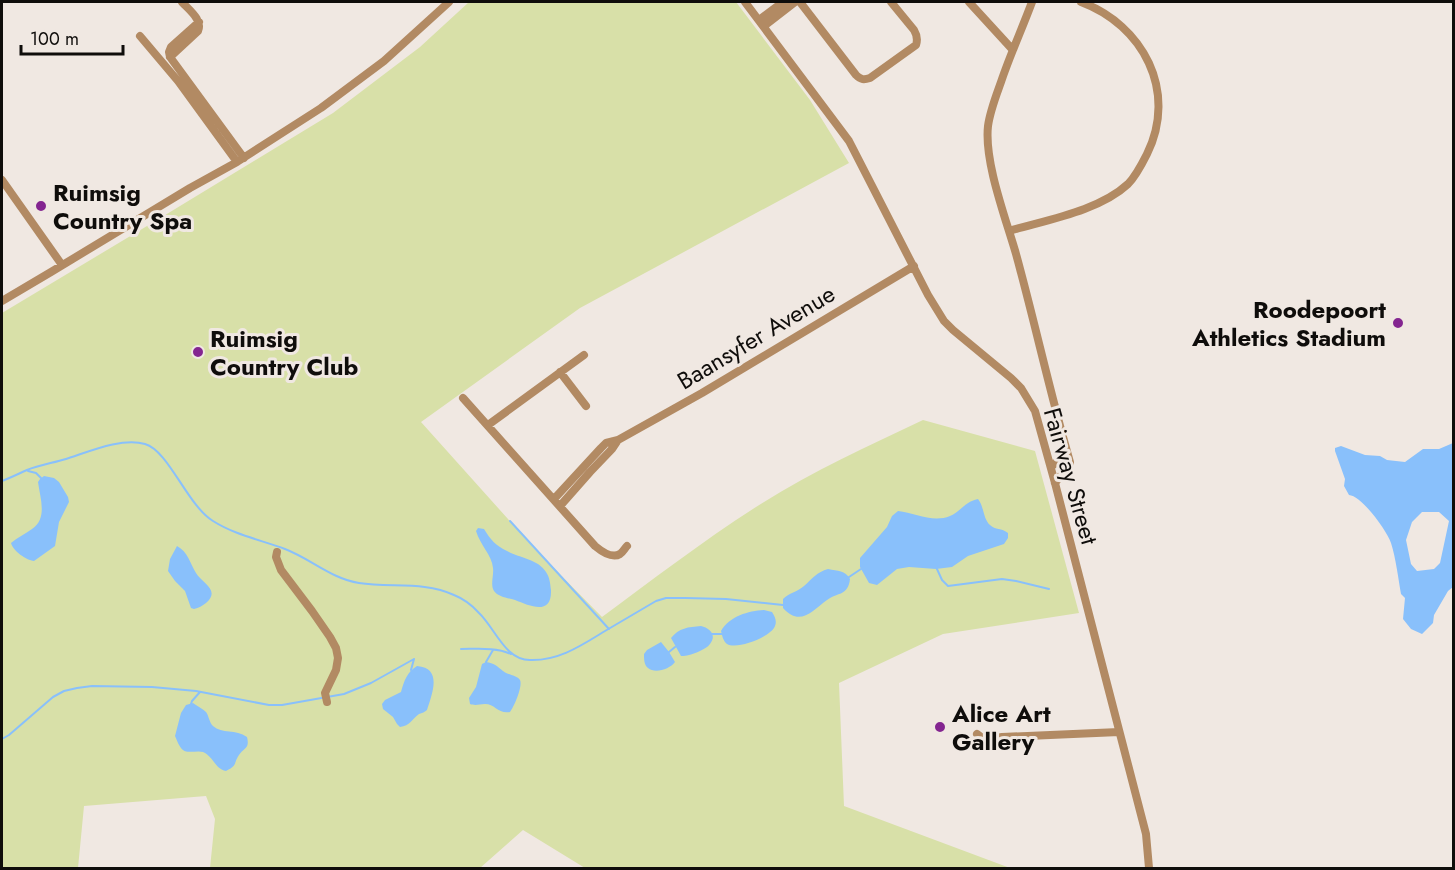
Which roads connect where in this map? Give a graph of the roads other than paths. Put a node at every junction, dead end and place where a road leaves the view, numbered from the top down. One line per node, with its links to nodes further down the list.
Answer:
1 (182, 2): 14 (street)
2 (449, 2): 14 (street)
3 (745, 2): 11 (street, Fairway Street)
4 (783, 2): 11 (street)
5 (795, 2): 11 (street)
6 (800, 2): 7 (street)
7 (891, 2)
8 (969, 2): 13 (street)
9 (1032, 2): 13 (street)
10 (1081, 2): 16 (street)
11 (762, 23): 18 (street, Fairway Street)
12 (140, 36): 14 (street)
13 (1012, 49): 16 (street)
14 (241, 160): 17 (street)
15 (2, 180): 17 (street)
16 (1009, 231): 25 (street)
17 (62, 265): 19 (street)
18 (914, 266): 26 (street, Fairway Street); 27 (street, Baansyfer Avenue)
19 (2, 301)
20 (584, 355): 21 (street)
21 (560, 372): 23 (street); 24 (street)
22 (463, 398): 24 (street)
23 (586, 406)
24 (488, 425): 29 (street)
25 (1067, 452): 26 (street); 28 (street)
26 (1051, 466): 28 (street, Fairway Street)
27 (587, 469): 29 (street, Baansyfer Avenue); 30 (street, Baansyfer Avenue)
28 (1055, 483): 34 (street, Fairway Street)
29 (554, 499): 30 (street)
30 (560, 506): 31 (street)
31 (627, 546)
32 (277, 552): 33 (street)
33 (327, 702)
34 (1119, 732): 35 (street); 36 (street, Fairway Street)
35 (977, 734)
36 (1149, 868)

